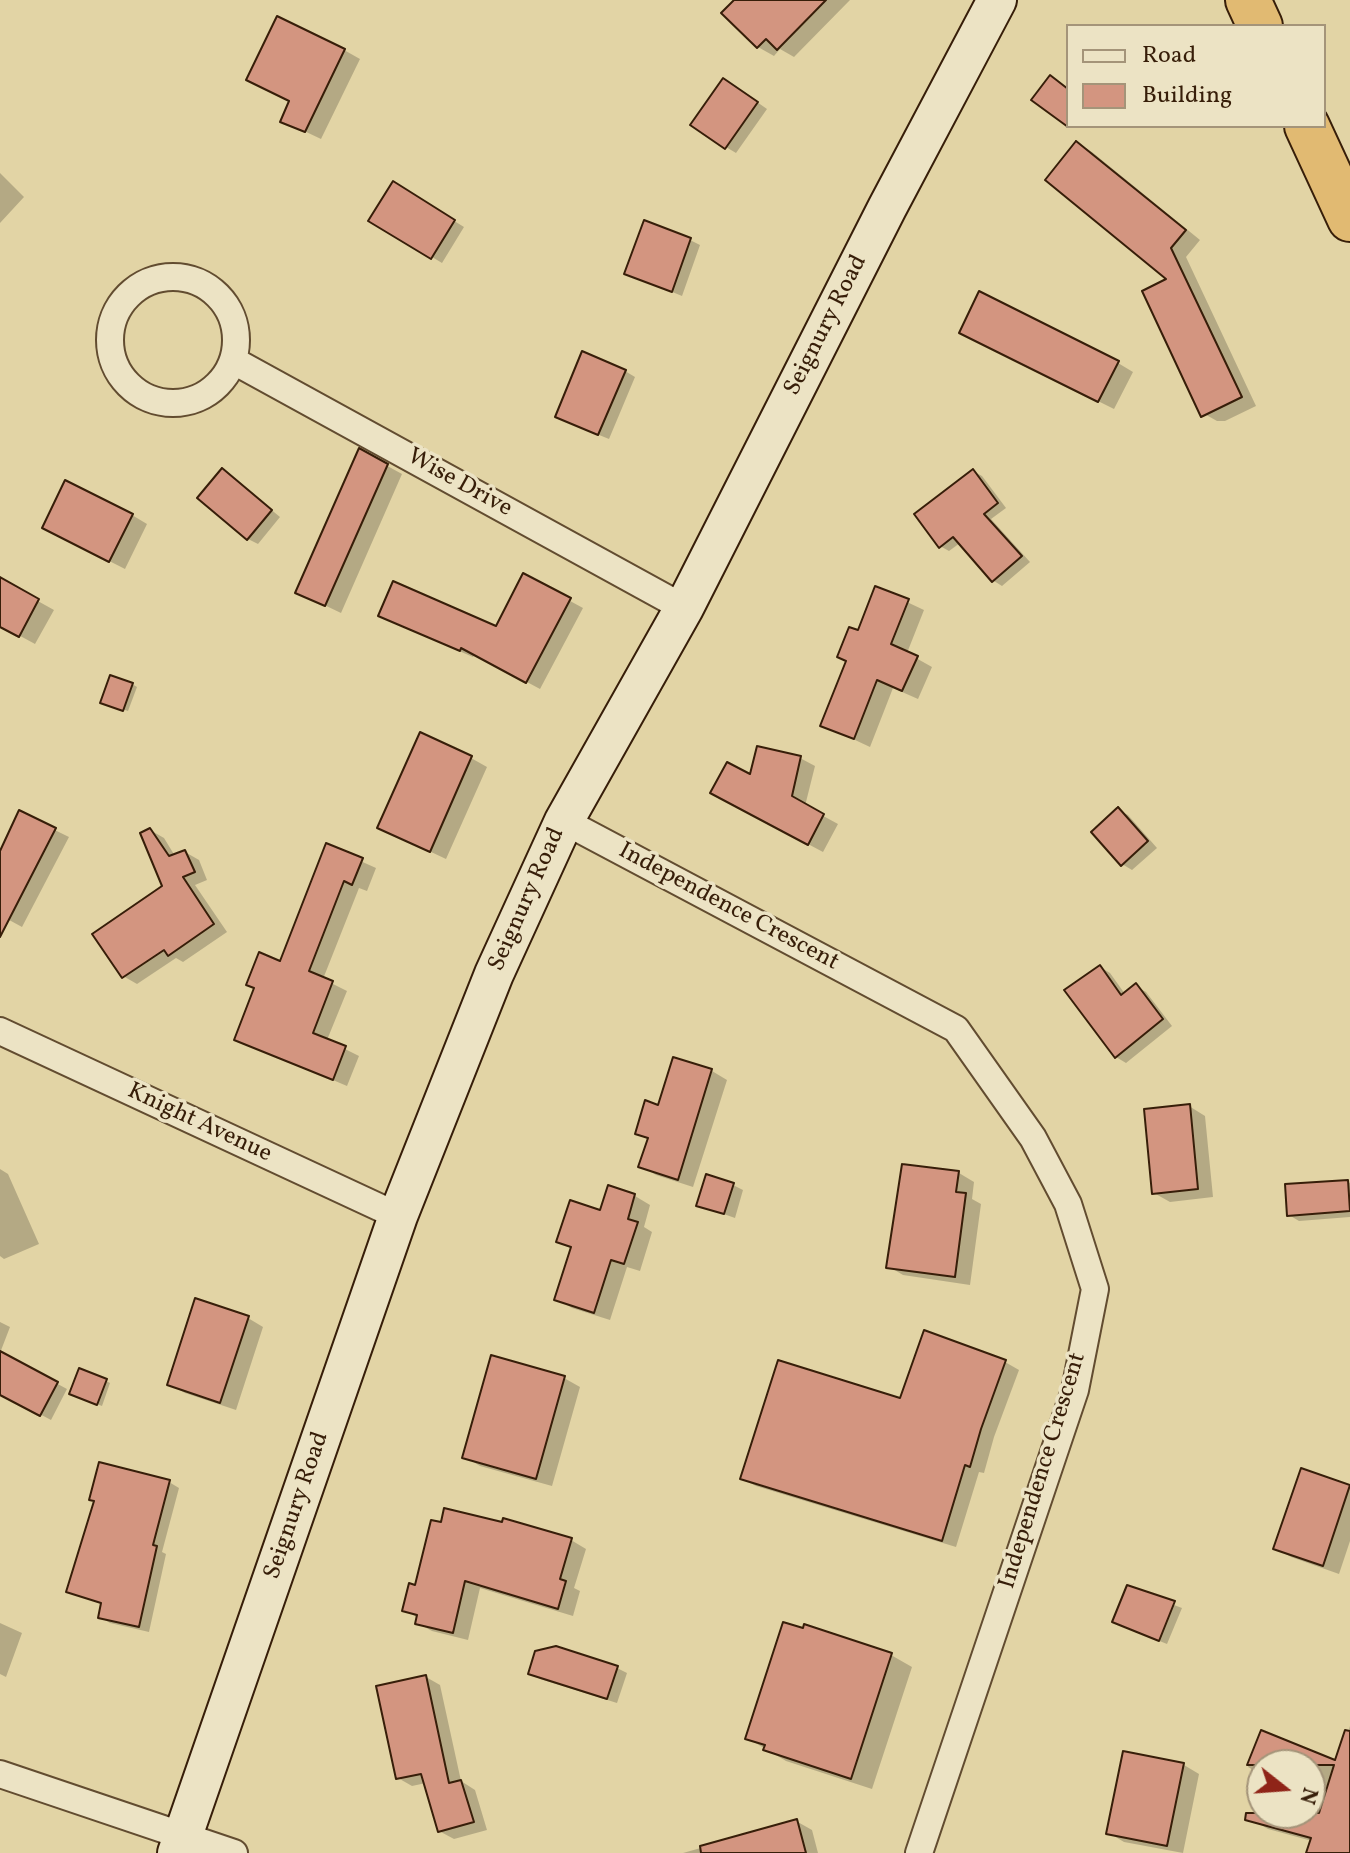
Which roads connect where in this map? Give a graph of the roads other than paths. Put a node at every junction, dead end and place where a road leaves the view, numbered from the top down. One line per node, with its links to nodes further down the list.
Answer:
1 (997, 0): 9 (main road, Seignury Road)
2 (1248, 0): 4 (highway)
3 (1282, 0): 5 (highway)
4 (1259, 24)
5 (1278, 24)
6 (1308, 128): 7 (highway)
7 (1350, 219)
8 (234, 361): 8 (street); 9 (street, Wise Drive)
9 (684, 608): 10 (main road, Seignury Road)
10 (564, 821): 12 (main road, Seignury Road); 16 (street, Independence Crescent)
11 (0, 1031): 12 (street, Knight Avenue)
12 (398, 1216): 14 (main road, Seignury Road)
13 (0, 1774): 14 (street)
14 (180, 1844): 15 (street)
15 (234, 1853)
16 (919, 1853)

